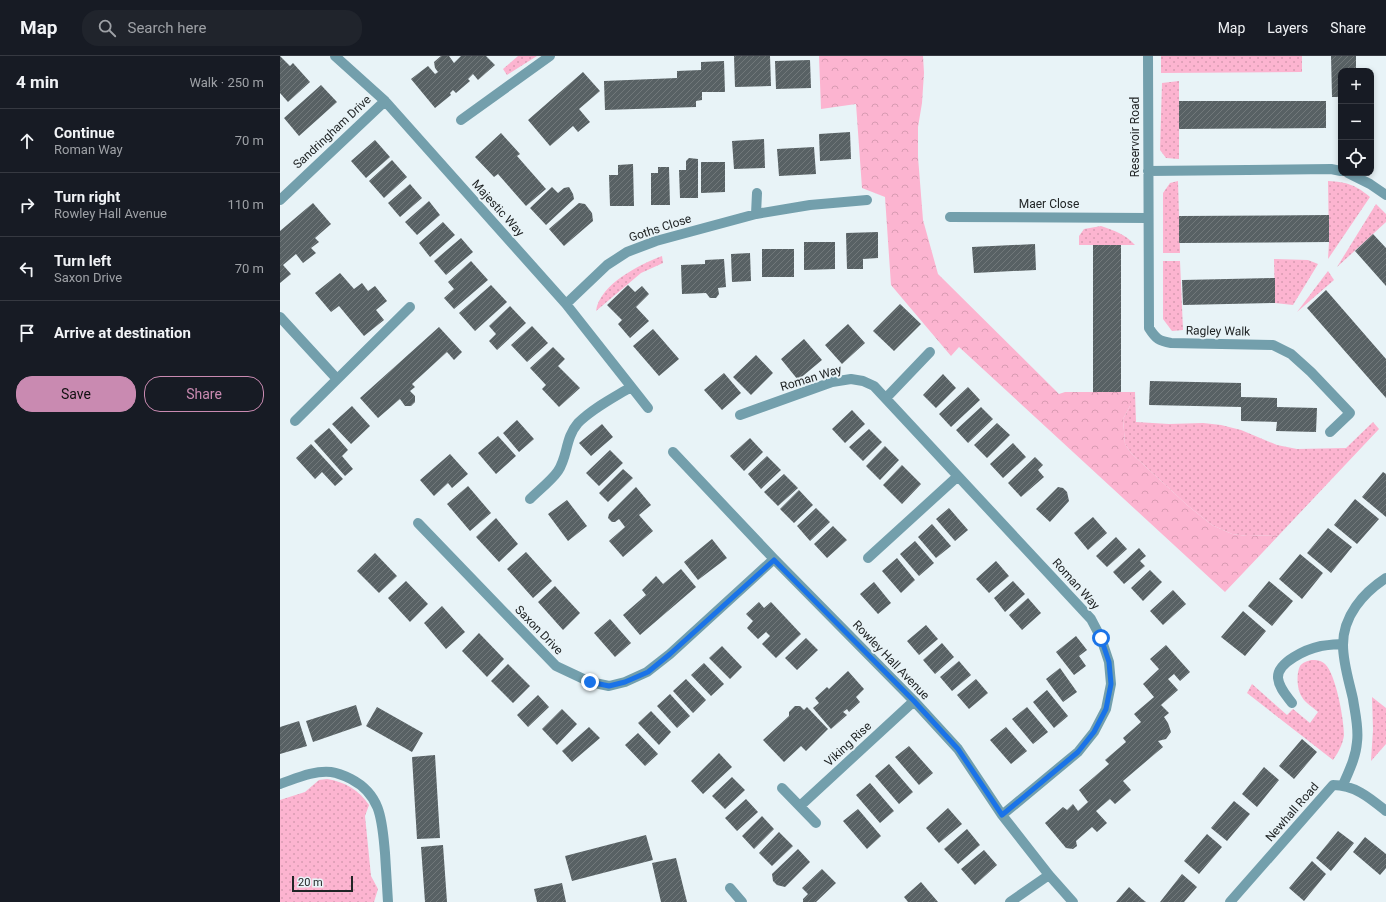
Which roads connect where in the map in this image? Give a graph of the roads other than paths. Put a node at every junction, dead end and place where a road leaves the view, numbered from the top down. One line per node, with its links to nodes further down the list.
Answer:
1 (335, 56): 4 (street, Majestic Way)
2 (550, 56): 5 (street)
3 (1148, 56): 6 (street, Reservoir Road)
4 (385, 101): 11 (street, Sandringham Drive); 16 (street, Majestic Way)
5 (461, 120)
6 (1148, 171): 7 (street); 15 (street, Reservoir Road)
7 (1338, 171)
8 (1354, 176): 10 (street)
9 (757, 193): 13 (street)
10 (1386, 195)
11 (280, 200)
12 (867, 200): 13 (street, Goths Close)
13 (756, 214): 16 (street, Goths Close)
14 (950, 216): 15 (street, Maer Close)
15 (1148, 218): 26 (street, Ragley Walk)
16 (566, 304): 21 (street, Majestic Way)
17 (410, 307): 20 (street)
18 (280, 317): 20 (street)
19 (930, 352): 22 (street)
20 (337, 379): 25 (street)
21 (631, 387): 23 (street, Majestic Way); 29 (street)
22 (886, 398): 24 (street, Roman Way); 28 (street, Roman Way)
23 (648, 408)
24 (740, 415)
25 (295, 421)
26 (1330, 432)
27 (673, 452): 32 (street, Rowley Hall Avenue)
28 (958, 476): 31 (street); 42 (street, Roman Way)
29 (530, 499)
30 (418, 523): 32 (street, Saxon Drive)
31 (868, 558)
32 (774, 560): 35 (street, Rowley Hall Avenue)
33 (1386, 578): 34 (street)
34 (1343, 644): 36 (street); 38 (street)
35 (914, 701): 40 (street, Viking Rise); 42 (street, Rowley Hall Avenue)
36 (1292, 703)
37 (280, 784): 46 (street)
38 (1343, 785): 41 (street); 50 (street, Newhall Road)
39 (782, 788): 40 (street)
40 (800, 806): 43 (street)
41 (1386, 811)
42 (1002, 815): 44 (street, Rowley Hall Avenue)
43 (816, 822)
44 (1049, 875): 48 (street); 49 (street, Rowley Hall Avenue)
45 (730, 888): 47 (street)
46 (388, 902)
47 (742, 902)
48 (1010, 902)
49 (1073, 902)
50 (1230, 902)

